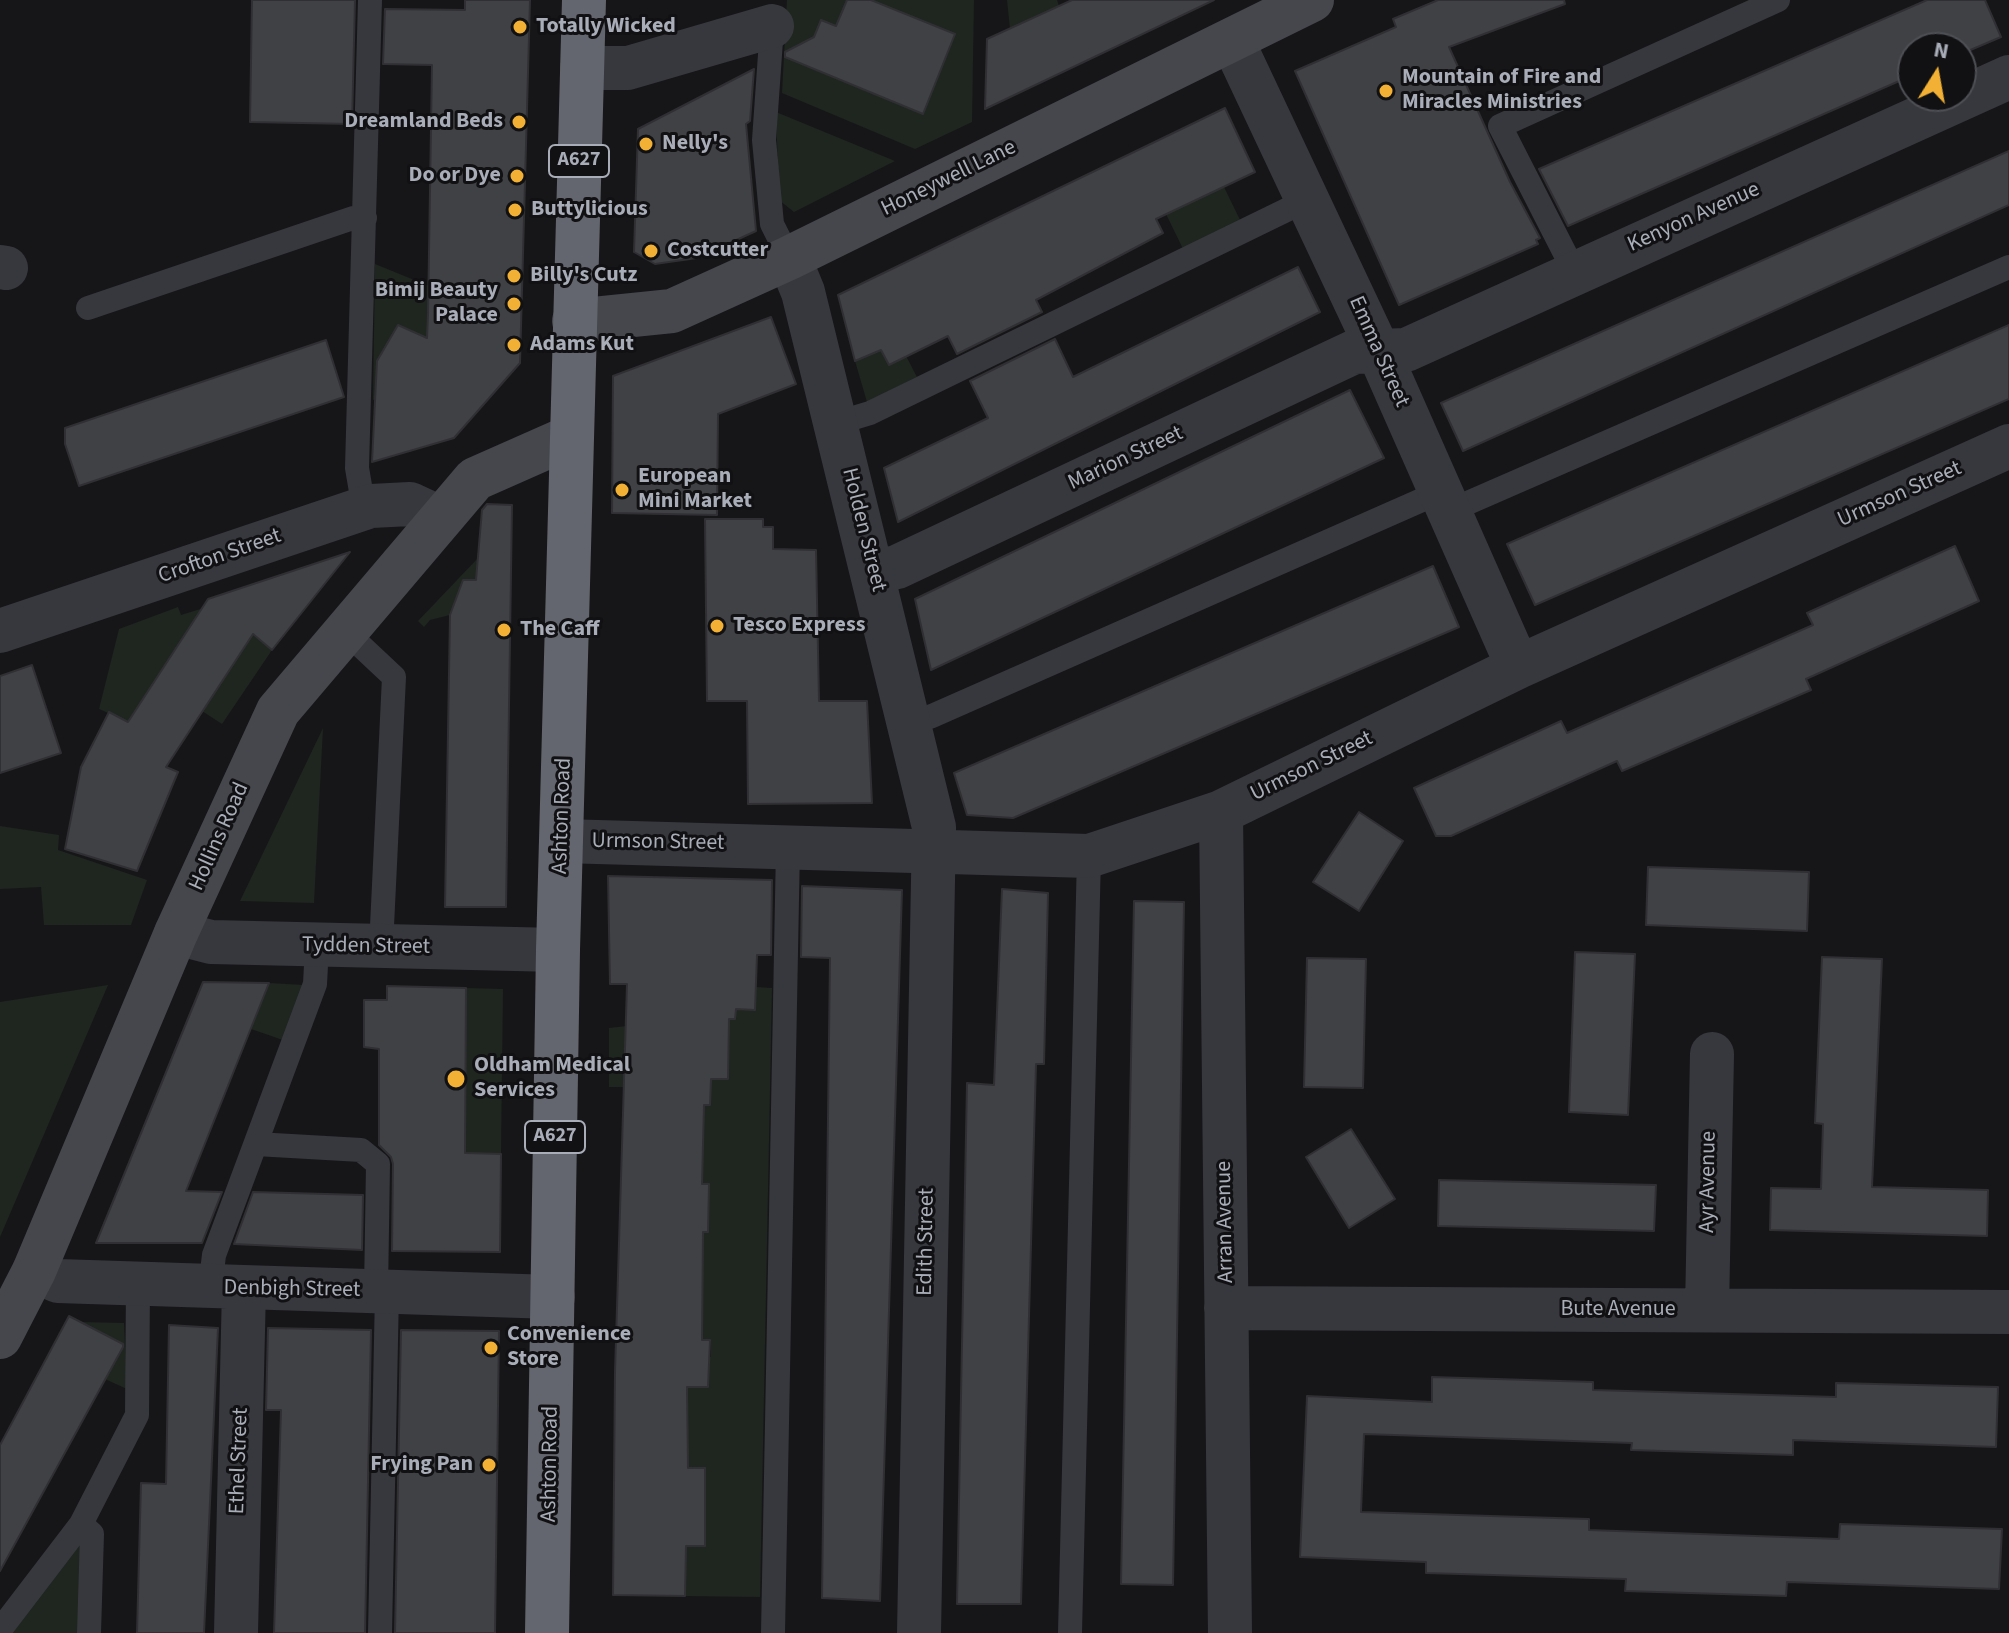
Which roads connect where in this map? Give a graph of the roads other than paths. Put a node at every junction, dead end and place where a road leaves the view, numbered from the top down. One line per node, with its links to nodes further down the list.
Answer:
1 (370, 0): 10 (lane)
2 (584, 0): 7 (highway, Ashton Road / A627)
3 (1312, 0): 6 (street, Honeywell Lane)
4 (1778, 0): 13 (lane)
5 (772, 26): 7 (street); 11 (lane)
6 (1232, 40): 9 (street, Emma Street); 11 (street, Honeywell Lane)
7 (582, 68): 15 (highway, Ashton Road / A627)
8 (2009, 77): 13 (street, Kenyon Avenue)
9 (1307, 200): 16 (street, Emma Street); 17 (lane)
10 (365, 218): 14 (lane); 21 (lane)
11 (789, 258): 15 (street, Honeywell Lane); 17 (street, Holden Street)
12 (2009, 267): 20 (lane)
13 (1574, 271): 16 (street, Kenyon Avenue)
14 (88, 308)
15 (574, 321): 18 (highway, Ashton Road / A627)
16 (1378, 350): 20 (street, Emma Street); 23 (street, Marion Street)
17 (837, 423): 23 (street, Holden Street)
18 (570, 437): 22 (street, Hollins Road); 29 (highway, Ashton Road / A627)
19 (2009, 446): 26 (street, Urmson Street)
20 (1444, 502): 26 (street, Emma Street); 27 (lane)
21 (364, 509): 22 (street, Crofton Street); 24 (street, Crofton Street)
22 (440, 518): 25 (street, Hollins Road)
23 (874, 572): 27 (street, Holden Street)
24 (0, 631)
25 (345, 631): 33 (street, Hollins Road); 35 (lane)
26 (1518, 667): 28 (street, Urmson Street)
27 (908, 724): 31 (street, Holden Street)
28 (1221, 812): 32 (street, Urmson Street); 44 (street, Arran Avenue)
29 (562, 841): 30 (street, Urmson Street); 36 (highway, Ashton Road / A627)
30 (788, 847): 31 (street, Urmson Street); 54 (lane)
31 (934, 851): 32 (street, Urmson Street); 55 (street, Edith Street)
32 (1089, 856): 56 (lane)
33 (176, 933): 34 (street, Tydden Street); 39 (street, Hollins Road)
34 (317, 946): 35 (street, Tydden Street); 38 (lane)
35 (381, 947): 36 (street, Tydden Street)
36 (558, 950): 43 (highway, Ashton Road / A627)
37 (1712, 1054): 45 (street, Ayr Avenue)
38 (256, 1144): 41 (lane); 42 (lane)
39 (34, 1271): 40 (street, Denbigh Street); 47 (street, Hollins Road)
40 (138, 1284): 41 (street, Denbigh Street); 48 (lane)
41 (227, 1288): 42 (street, Denbigh Street); 51 (street, Ethel Street)
42 (381, 1292): 43 (street, Denbigh Street); 52 (lane)
43 (553, 1297): 53 (highway, Ashton Road / A627)
44 (1226, 1308): 45 (street, Bute Avenue); 57 (street, Arran Avenue)
45 (1707, 1310): 46 (street, Bute Avenue)
46 (2009, 1312)
47 (0, 1337)
48 (81, 1524): 49 (lane); 50 (lane)
49 (0, 1630)
50 (89, 1633)
51 (236, 1633)
52 (380, 1633)
53 (547, 1633)
54 (773, 1633)
55 (919, 1633)
56 (1070, 1633)
57 (1230, 1633)

